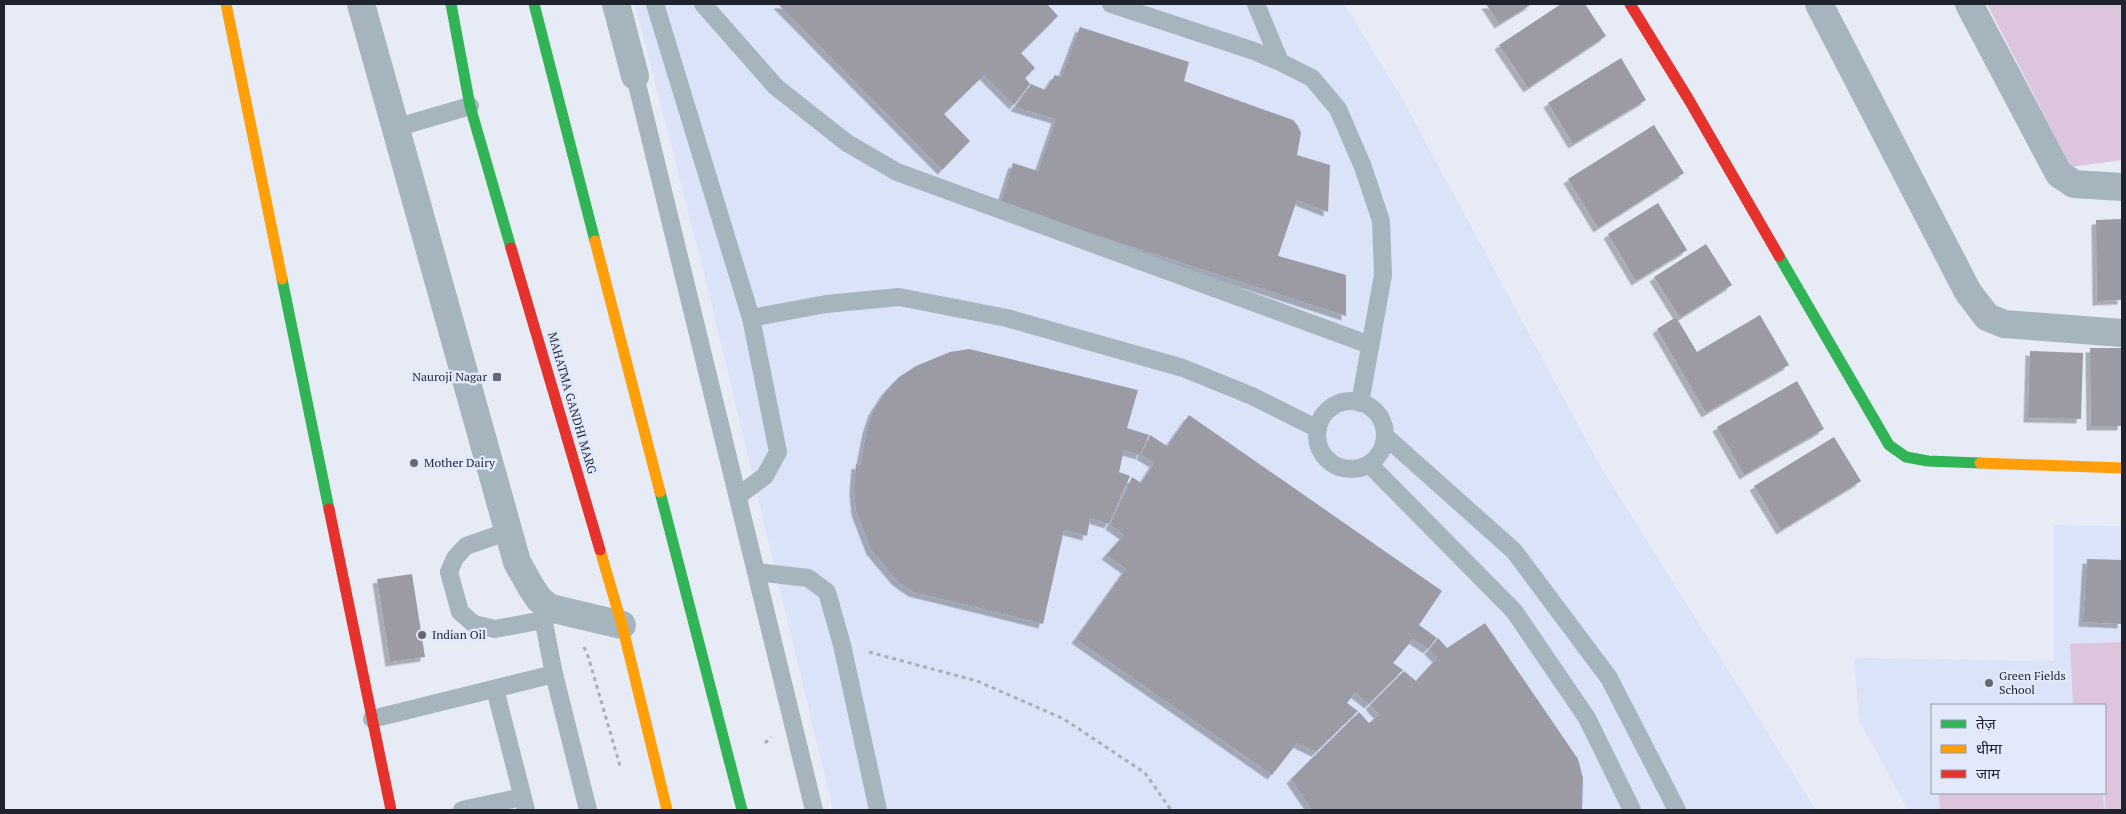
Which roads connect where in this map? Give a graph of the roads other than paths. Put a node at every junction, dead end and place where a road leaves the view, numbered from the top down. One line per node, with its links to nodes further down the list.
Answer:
1 (226, 4): 33 (main road)
2 (361, 4): 16 (street)
3 (451, 4): 15 (main road, MAHATMA GANDHI MARG)
4 (534, 4): 39 (main road)
5 (616, 4): 14 (street)
6 (655, 4): 18 (lane)
7 (703, 4): 20 (lane)
8 (1111, 4): 13 (lane)
9 (1256, 4): 13 (lane)
10 (1630, 4): 25 (main road)
11 (1820, 4): 19 (street)
12 (1969, 4): 17 (street)
13 (1280, 62): 20 (lane)
14 (635, 76): 26 (lane)
15 (470, 106): 16 (lane); 30 (main road, MAHATMA GANDHI MARG)
16 (395, 128): 27 (street)
17 (2122, 187)
18 (752, 318): 22 (lane); 26 (lane)
19 (2122, 334)
20 (1370, 345): 21 (lane)
21 (1360, 403): 22 (lane); 23 (lane)
22 (1318, 429): 24 (lane)
23 (1385, 436): 24 (lane); 43 (lane)
24 (1369, 464): 42 (lane)
25 (2122, 468)
26 (738, 496): 28 (lane)
27 (509, 531): 29 (street); 29 (lane)
28 (757, 572): 40 (lane); 41 (lane)
29 (550, 610): 30 (street); 31 (lane)
30 (622, 625): 38 (main road, MAHATMA GANDHI MARG)
31 (554, 674): 32 (lane); 37 (lane)
32 (495, 689): 33 (lane); 34 (lane)
33 (372, 719): 35 (main road)
34 (524, 804): 36 (lane)
35 (391, 810)
36 (462, 810)
37 (588, 810)
38 (667, 810)
39 (742, 810)
40 (814, 810)
41 (878, 810)
42 (1632, 810)
43 (1677, 810)

